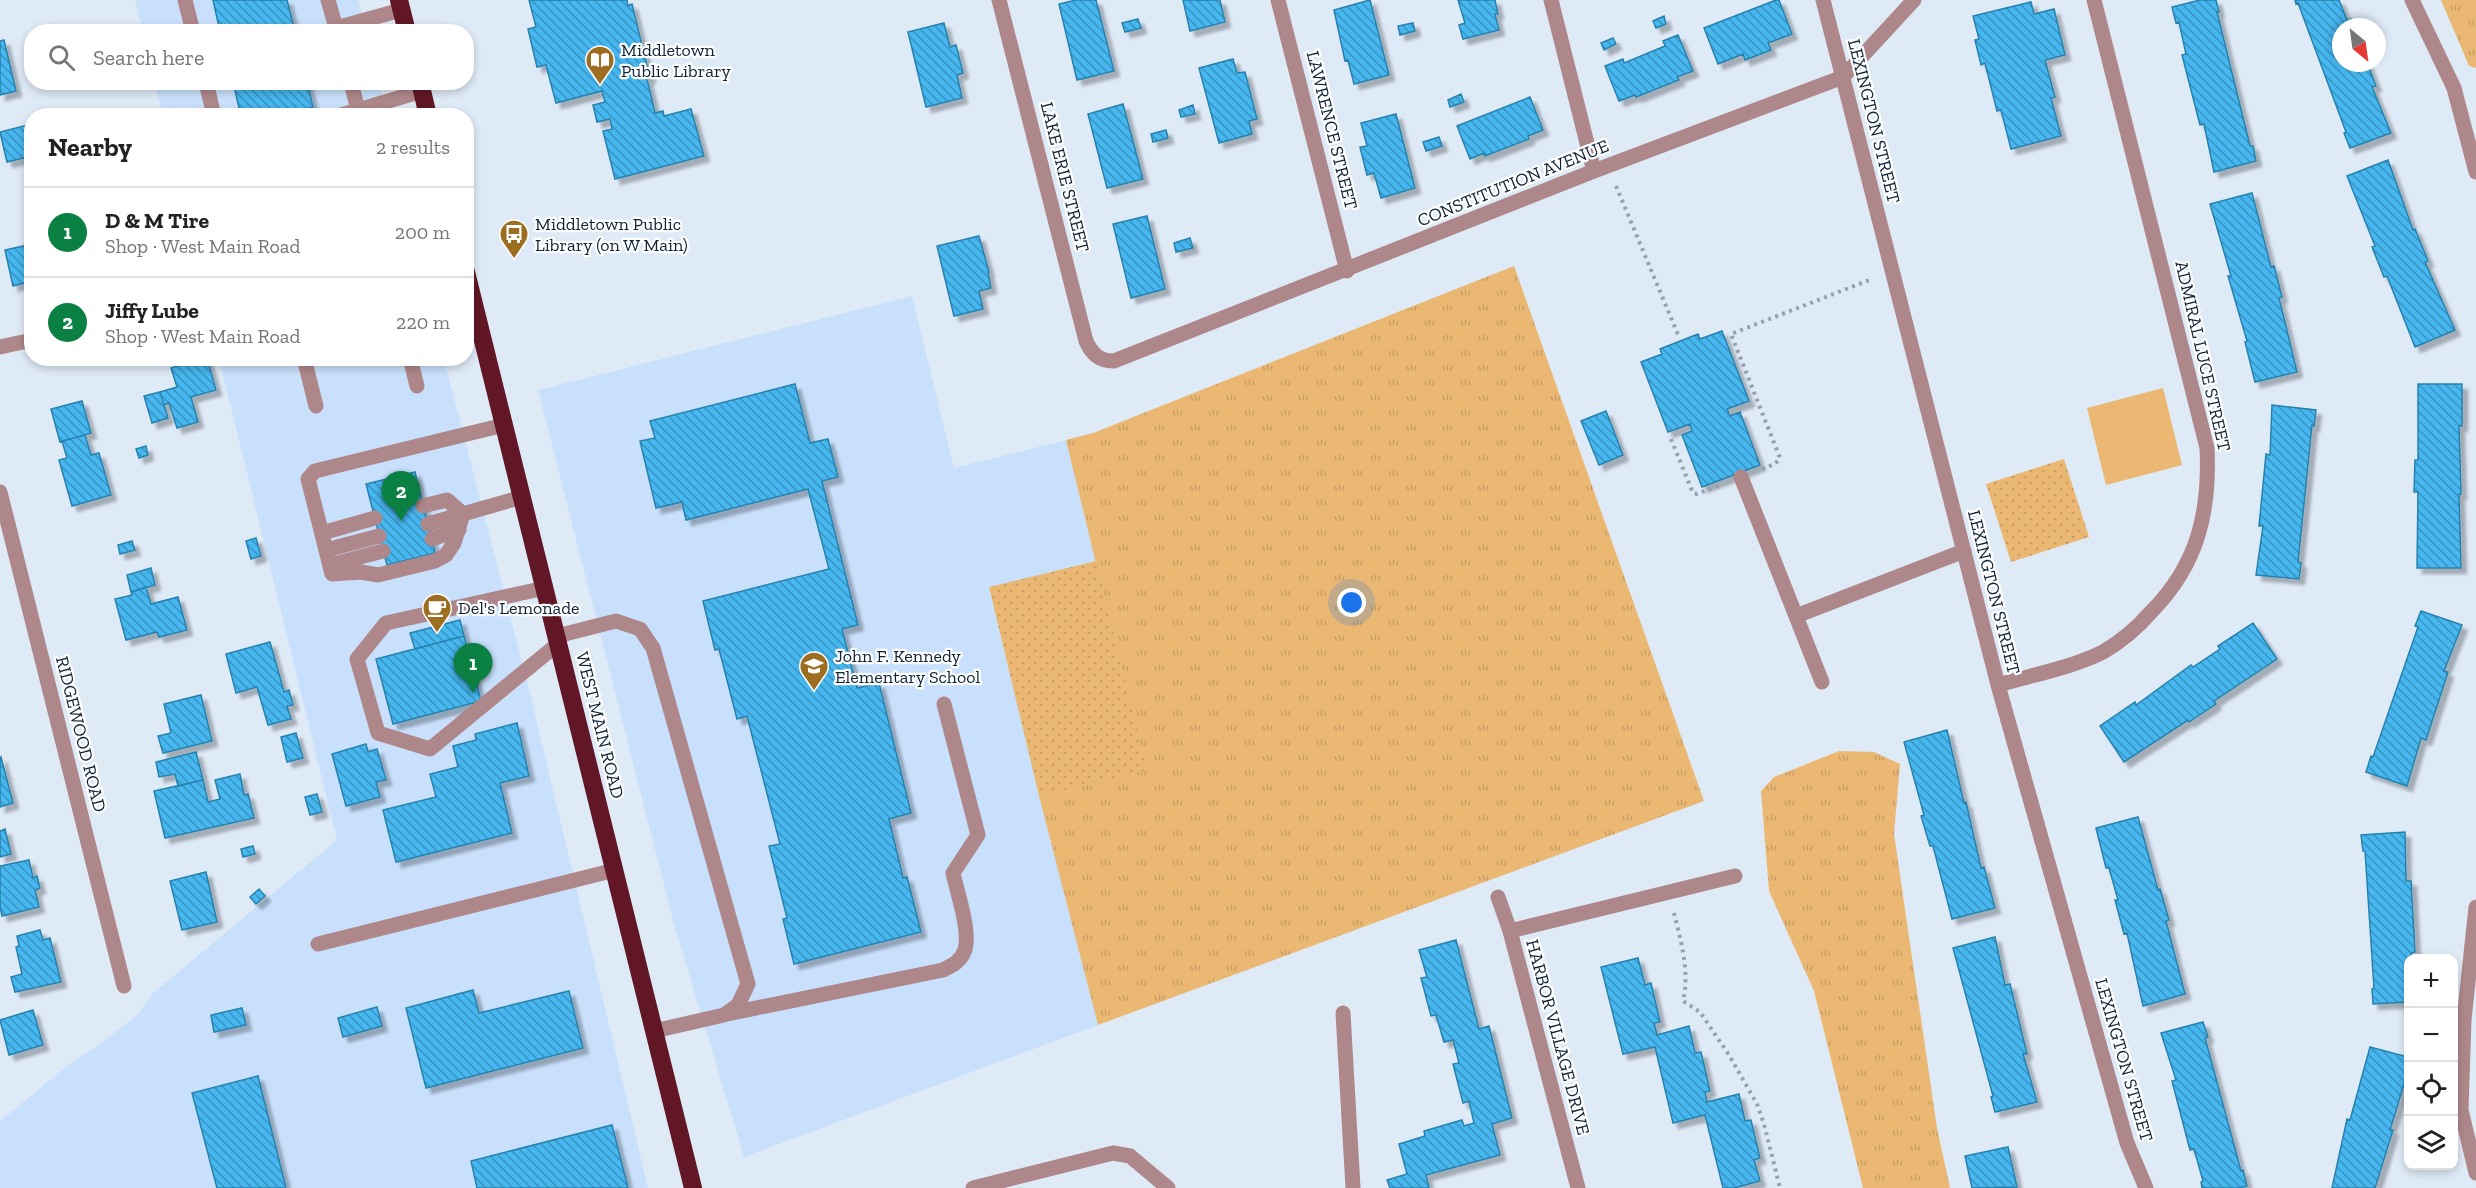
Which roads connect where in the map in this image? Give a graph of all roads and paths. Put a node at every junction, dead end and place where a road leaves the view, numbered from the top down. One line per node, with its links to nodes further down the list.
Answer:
1 (185, 0): 11 (street)
2 (328, 0): 12 (street)
3 (999, 0): 32 (street, LAKE ERIE STREET)
4 (1278, 0): 26 (street, LAWRENCE STREET)
5 (1551, 0): 24 (street)
6 (1823, 0): 15 (street, LEXINGTON STREET)
7 (1914, 0): 15 (street, CONSTITUTION AVENUE)
8 (2094, 0): 56 (street, ADMIRAL LUCE STREET)
9 (2412, 0): 25 (street)
10 (400, 5): 13 (street); 14 (highway)
11 (191, 24)
12 (334, 24)
13 (351, 24)
14 (405, 24)
15 (1843, 77): 24 (street, CONSTITUTION AVENUE); 27 (street, LEXINGTON STREET)
16 (208, 90): 20 (street)
17 (353, 90): 21 (street)
18 (413, 90): 22 (street)
19 (422, 90): 23 (highway)
20 (212, 108)
21 (358, 108)
22 (363, 108)
23 (426, 108)
24 (1601, 169): 26 (street, CONSTITUTION AVENUE); 29 (path)
25 (2476, 172)
26 (1347, 271): 32 (street, CONSTITUTION AVENUE)
27 (1893, 271): 39 (path); 50 (street, LEXINGTON STREET)
28 (474, 304): 37 (highway, WEST MAIN ROAD)
29 (1679, 337)
30 (24, 342): 31 (street)
31 (0, 347)
32 (1101, 360)
33 (306, 366): 36 (street)
34 (412, 366): 35 (street)
35 (417, 386)
36 (316, 406)
37 (504, 425): 41 (highway, WEST MAIN ROAD); 47 (street)
38 (1671, 439): 39 (path)
39 (1741, 477): 53 (street)
40 (0, 492): 66 (street, RIDGEWOOD ROAD)
41 (522, 497): 43 (street); 52 (highway, WEST MAIN ROAD)
42 (423, 506): 43 (street)
43 (463, 514): 45 (street); 46 (street)
44 (375, 518): 47 (street)
45 (428, 524)
46 (459, 530): 48 (street); 51 (street)
47 (322, 533): 51 (street)
48 (432, 539)
49 (381, 543): 51 (street)
50 (1964, 551): 53 (street); 56 (street, LEXINGTON STREET)
51 (328, 558)
52 (545, 588): 54 (highway, WEST MAIN ROAD); 54 (street)
53 (1796, 616): 55 (street)
54 (558, 640): 58 (highway, WEST MAIN ROAD); 68 (street)
55 (1822, 682)
56 (1998, 685): 77 (street, LEXINGTON STREET)
57 (944, 704): 68 (street)
58 (615, 870): 65 (street); 69 (highway, WEST MAIN ROAD)
59 (1735, 876): 60 (street)
60 (1669, 892): 64 (street); 76 (path)
61 (1498, 897): 64 (street, HARBOR VILLAGE DRIVE)
62 (2476, 907): 63 (street)
63 (2475, 923): 70 (street)
64 (1510, 932): 75 (street, HARBOR VILLAGE DRIVE)
65 (318, 944)
66 (124, 986)
67 (1343, 1013): 74 (street)
68 (724, 1015): 69 (street)
69 (654, 1031): 71 (highway, WEST MAIN ROAD)
70 (2476, 1173)
71 (693, 1188)
72 (973, 1188): 73 (street)
73 (1168, 1188)
74 (1353, 1188)
75 (1578, 1188)
76 (1780, 1188)
77 (2146, 1188)

